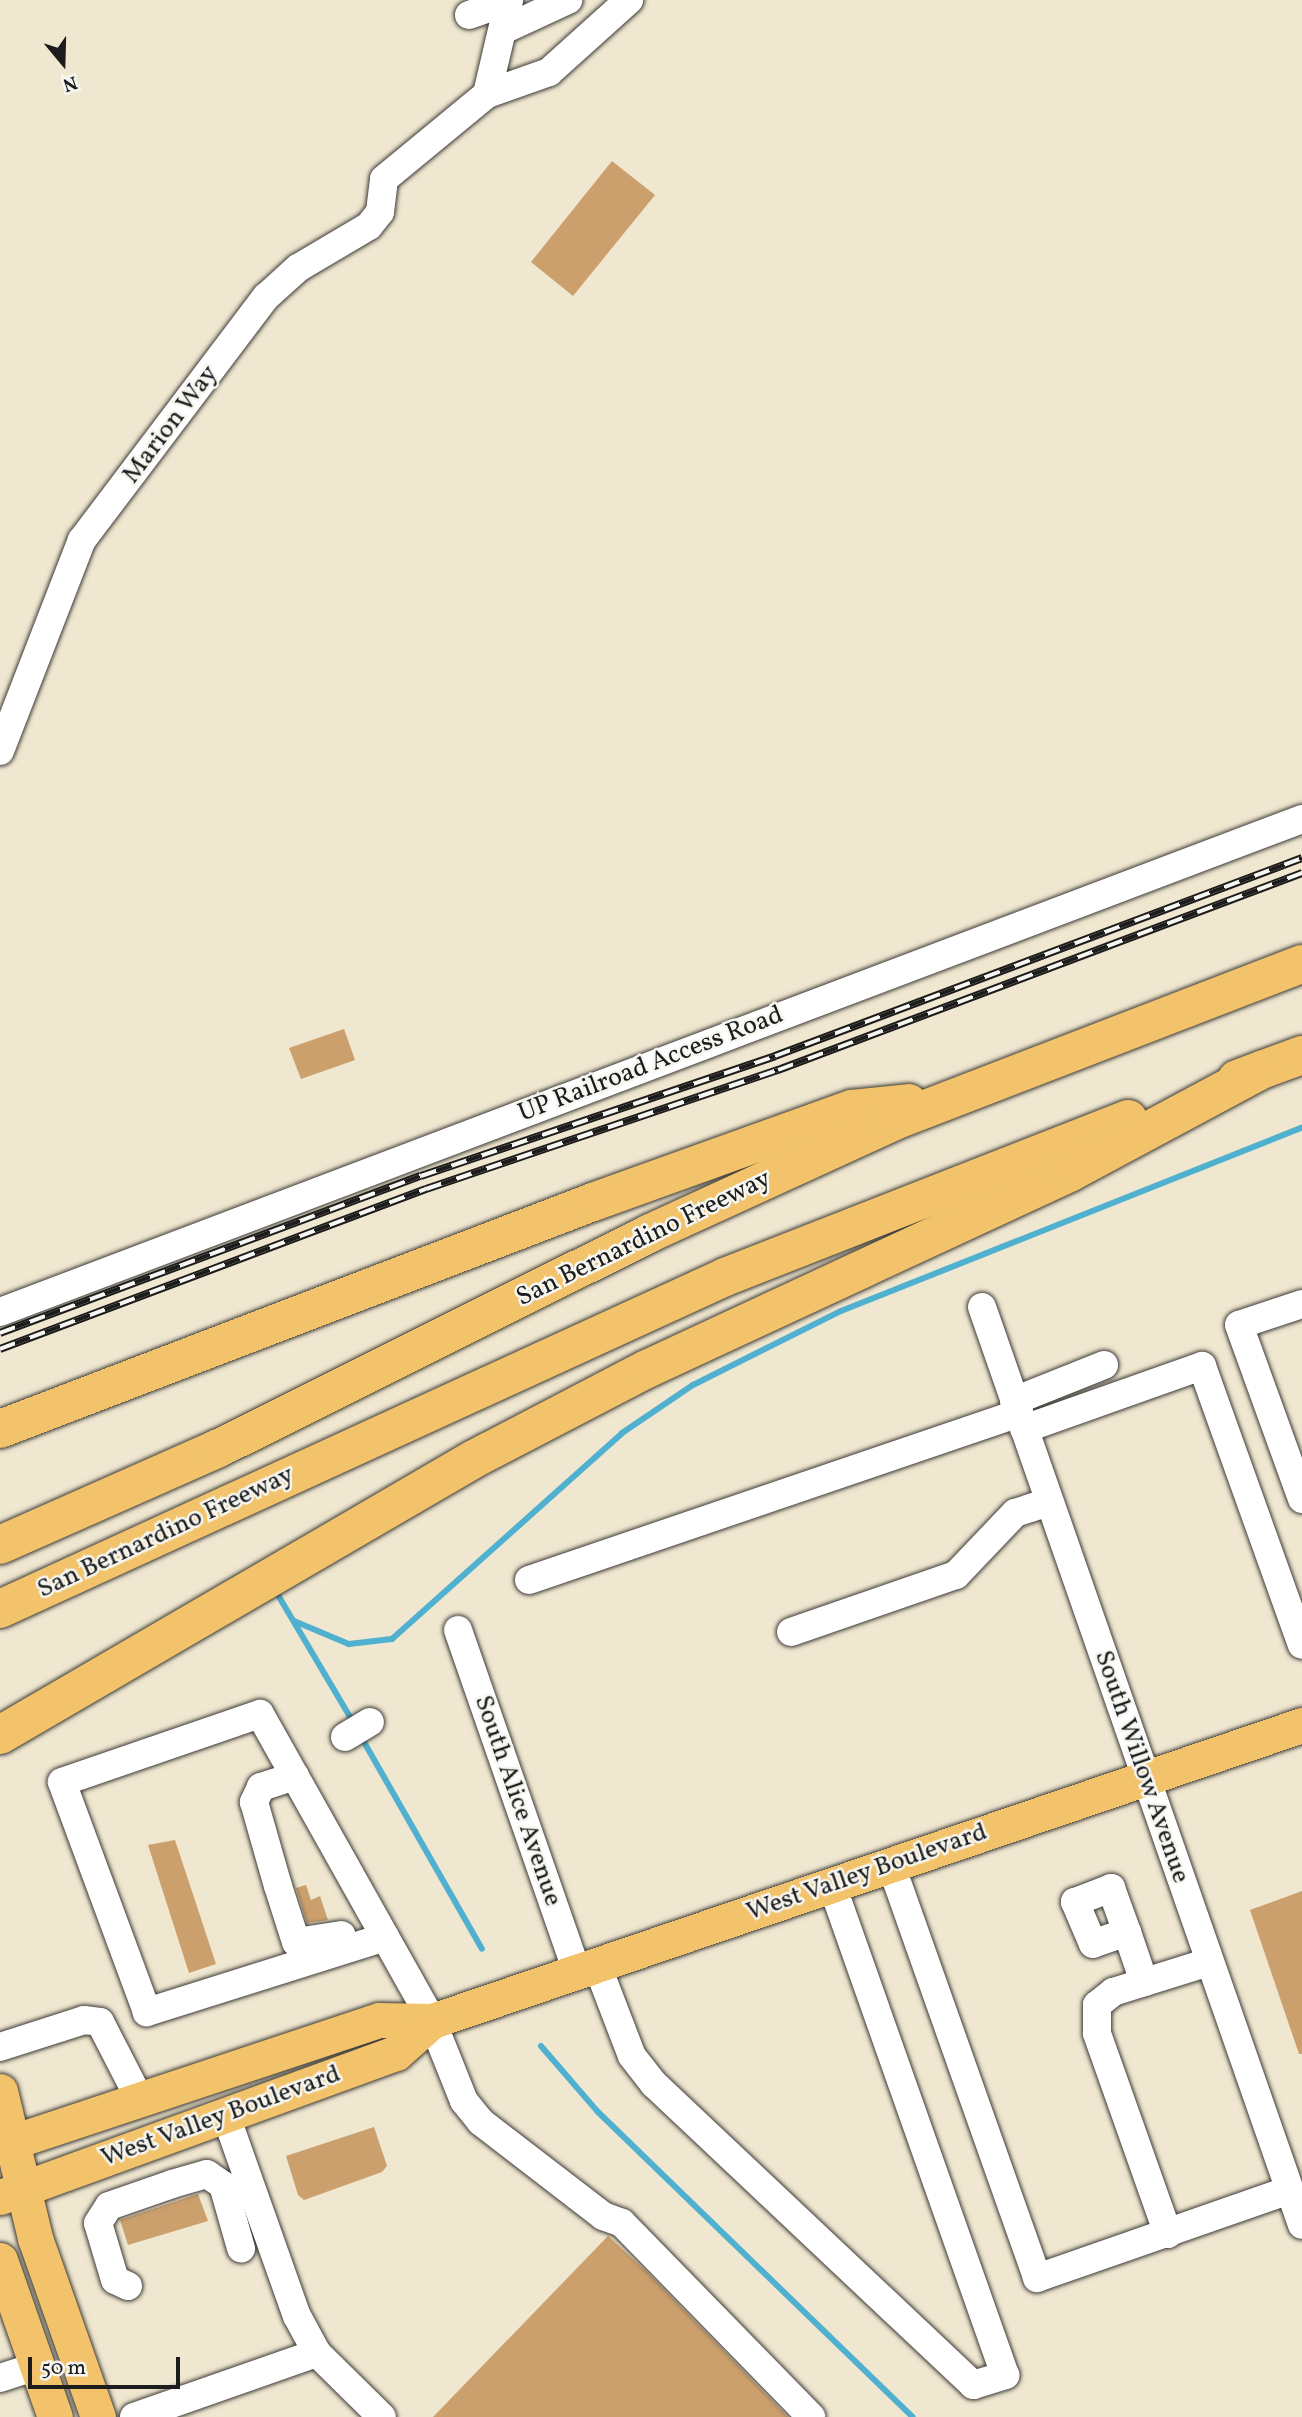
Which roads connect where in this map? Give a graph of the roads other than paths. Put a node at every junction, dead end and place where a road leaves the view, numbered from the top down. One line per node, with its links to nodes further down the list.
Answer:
1 (509, 0): 4 (street); 5 (street)
2 (568, 0): 5 (street)
3 (629, 0): 6 (street)
4 (470, 15)
5 (503, 30): 6 (street)
6 (487, 94): 7 (street, Marion Way)
7 (0, 751)
8 (1302, 819): 15 (street, UP Railroad Access Road)
9 (1302, 964): 12 (highway, San Bernardino Freeway)
10 (1302, 1055): 11 (highway, San Bernardino Freeway)
11 (1261, 1070): 23 (highway, San Bernardino Freeway); 29 (highway)
12 (949, 1098): 18 (highway); 21 (highway, San Bernardino Freeway)
13 (1302, 1304): 19 (street)
14 (982, 1307): 17 (street, South Willow Avenue)
15 (0, 1312)
16 (1104, 1365): 17 (street)
17 (1019, 1414): 20 (street, South Willow Avenue); 22 (street); 26 (street)
18 (0, 1429)
19 (1302, 1497)
20 (1049, 1502): 25 (street); 32 (street, South Willow Avenue)
21 (0, 1545)
22 (529, 1580)
23 (0, 1609)
24 (458, 1630): 38 (street, South Alice Avenue)
25 (791, 1632)
26 (1302, 1646)
27 (370, 1722): 30 (street)
28 (1302, 1725): 32 (main road, West Valley Boulevard)
29 (0, 1735)
30 (345, 1737)
31 (292, 1770): 35 (street); 35 (street); 35 (street)
32 (1144, 1778): 33 (main road, West Valley Boulevard); 37 (street, South Willow Avenue)
33 (891, 1865): 34 (main road, West Valley Boulevard); 49 (street)
34 (832, 1885): 38 (main road, West Valley Boulevard); 38 (street, South Alice Avenue)
35 (381, 1930): 40 (street)
36 (1127, 1932): 39 (street)
37 (1209, 1962): 39 (street); 46 (street, South Willow Avenue)
38 (587, 1969): 40 (main road, West Valley Boulevard)
39 (1144, 1982): 49 (street)
40 (432, 2021): 43 (main road, West Valley Boulevard); 44 (main road, West Valley Boulevard); 60 (street)
41 (0, 2047): 43 (street)
42 (0, 2091): 45 (main road)
43 (139, 2098): 45 (main road, West Valley Boulevard)
44 (226, 2116): 47 (main road, West Valley Boulevard); 53 (street)
45 (7, 2144): 47 (main road)
46 (1289, 2190): 48 (street, South Willow Avenue); 49 (street)
47 (8, 2194): 57 (main road)
48 (1302, 2225)
49 (1168, 2234)
50 (240, 2248): 52 (street)
51 (0, 2260): 54 (main road)
52 (128, 2286)
53 (317, 2353): 58 (street); 59 (street)
54 (37, 2365): 55 (street); 56 (main road)
55 (0, 2378)
56 (55, 2417)
57 (97, 2417)
58 (134, 2417)
59 (382, 2417)
60 (811, 2417)

